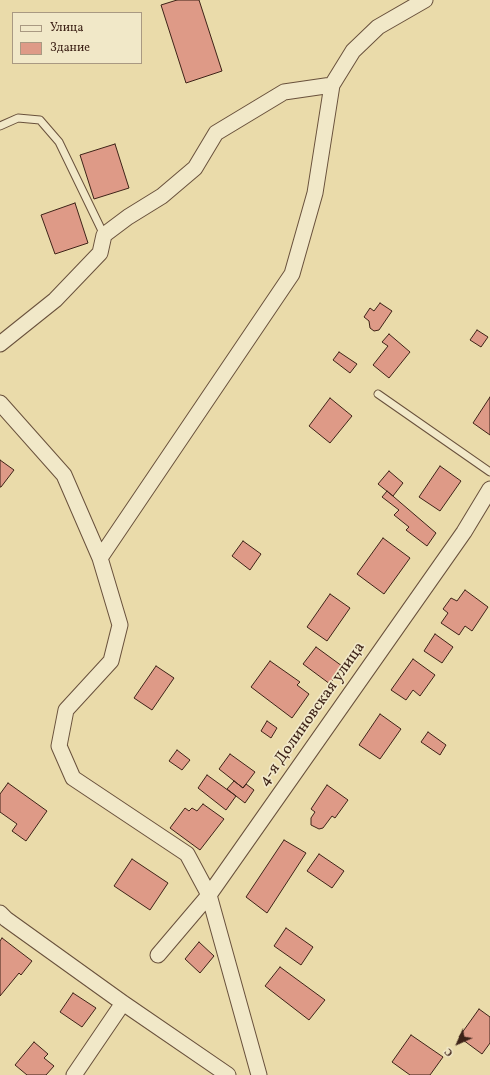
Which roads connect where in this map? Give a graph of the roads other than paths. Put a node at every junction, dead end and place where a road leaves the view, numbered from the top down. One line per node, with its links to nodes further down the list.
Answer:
1 (425, 0): 2 (street)
2 (332, 85): 4 (street); 10 (street)
3 (0, 126): 4 (lane)
4 (104, 235): 5 (street)
5 (0, 344)
6 (378, 394): 8 (lane)
7 (1, 402): 10 (street)
8 (490, 472)
9 (490, 489): 11 (street, 4-я Долиновская улица)
10 (100, 558): 11 (street)
11 (209, 895): 13 (street, 4-я Долиновская улица); 17 (street)
12 (2, 919): 14 (street)
13 (158, 955)
14 (123, 1002): 15 (street); 16 (street)
15 (74, 1075)
16 (228, 1075)
17 (259, 1075)

